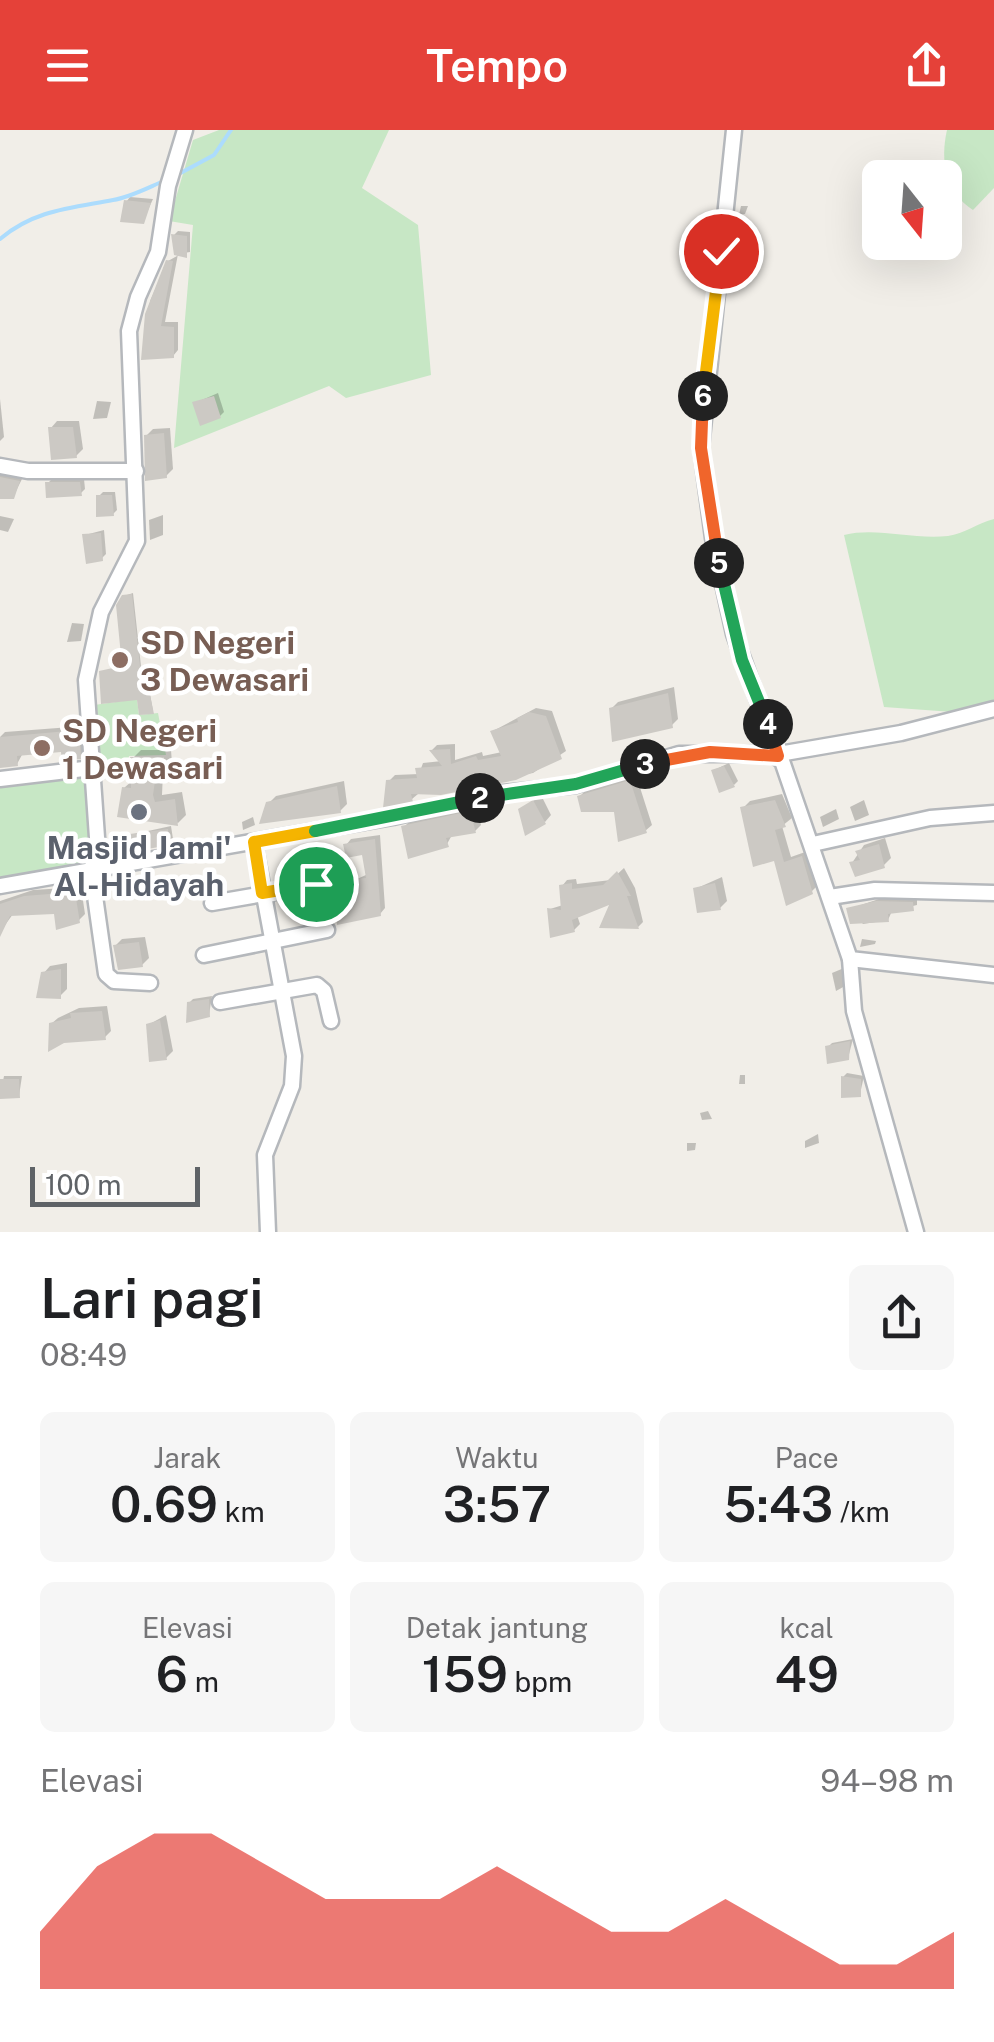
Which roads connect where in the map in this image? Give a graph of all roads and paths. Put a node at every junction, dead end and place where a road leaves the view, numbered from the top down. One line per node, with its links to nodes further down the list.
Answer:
1 (185, 130): 4 (street)
2 (734, 130): 6 (street)
3 (0, 466): 4 (street)
4 (136, 471): 7 (street)
5 (994, 709): 6 (street)
6 (778, 755): 10 (street); 11 (street)
7 (92, 768): 8 (street); 12 (street)
8 (0, 778)
9 (994, 813): 11 (street)
10 (254, 842): 12 (street); 15 (street)
11 (813, 844): 17 (street)
12 (95, 867): 14 (street); 24 (street)
13 (316, 884): 15 (street)
14 (0, 886)
15 (262, 893): 18 (street); 20 (street)
16 (994, 893): 17 (street)
17 (830, 897): 22 (street)
18 (212, 903)
19 (327, 930): 20 (street)
20 (273, 940): 21 (street); 25 (street)
21 (204, 956)
22 (850, 959): 23 (street); 29 (street)
23 (994, 974)
24 (150, 983)
25 (284, 990): 26 (street); 27 (street); 28 (street)
26 (220, 1002)
27 (331, 1020)
28 (268, 1232)
29 (916, 1232)

